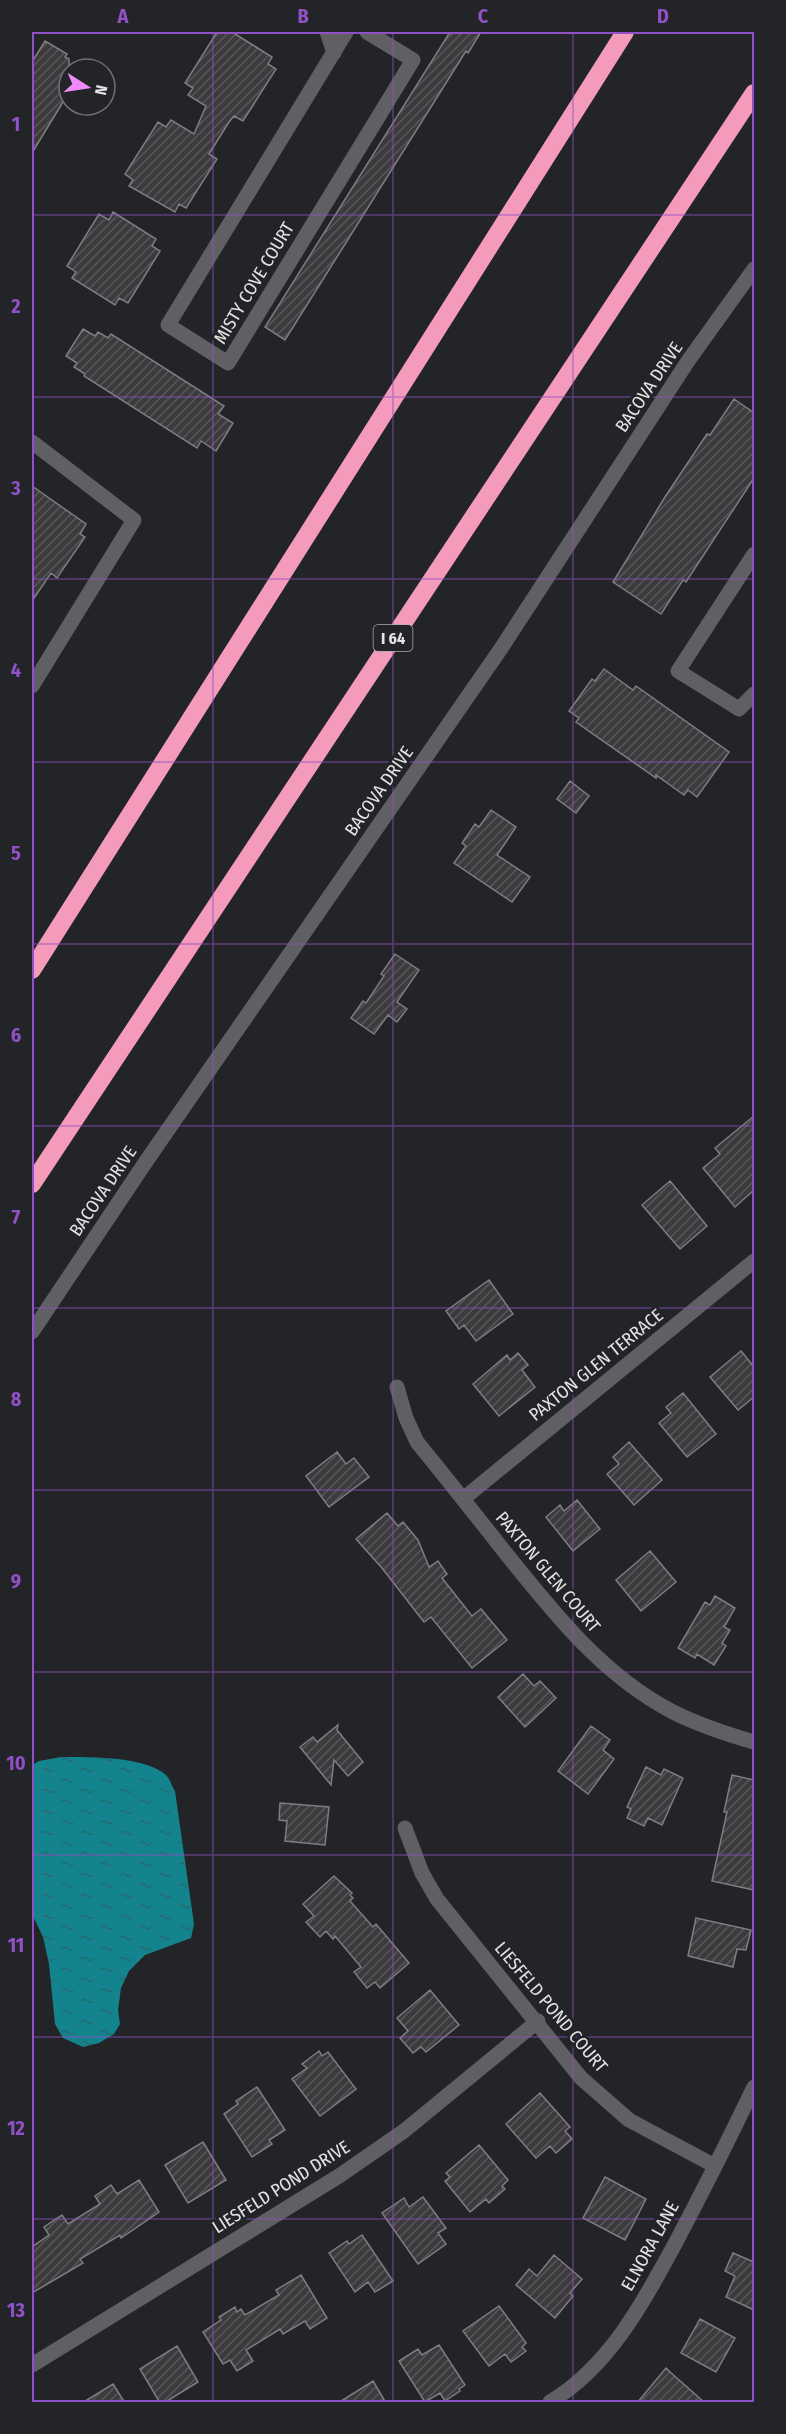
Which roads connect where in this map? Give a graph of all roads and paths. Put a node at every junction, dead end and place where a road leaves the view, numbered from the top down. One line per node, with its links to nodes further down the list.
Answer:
1 (327, 32): 5 (street)
2 (346, 32): 5 (street, MISTY COVE COURT)
3 (367, 32): 5 (street, MISTY COVE COURT)
4 (625, 32): 12 (highway)
5 (334, 53)
6 (754, 93): 13 (highway, I 64)
7 (754, 269): 15 (street, BACOVA DRIVE)
8 (32, 442): 10 (street)
9 (754, 554): 11 (street)
10 (32, 686)
11 (754, 694)
12 (32, 970)
13 (32, 1184)
14 (754, 1261): 17 (street, PAXTON GLEN TERRACE)
15 (32, 1332)
16 (397, 1387): 17 (street, PAXTON GLEN COURT)
17 (463, 1500): 18 (street, PAXTON GLEN COURT)
18 (754, 1742)
19 (405, 1828): 20 (street, LIESFELD POND COURT)
20 (538, 2021): 22 (street, LIESFELD POND COURT); 23 (street, LIESFELD POND DRIVE)
21 (754, 2087): 22 (street, ELNORA LANE)
22 (715, 2166): 24 (street, ELNORA LANE)
23 (32, 2366)
24 (550, 2403)

